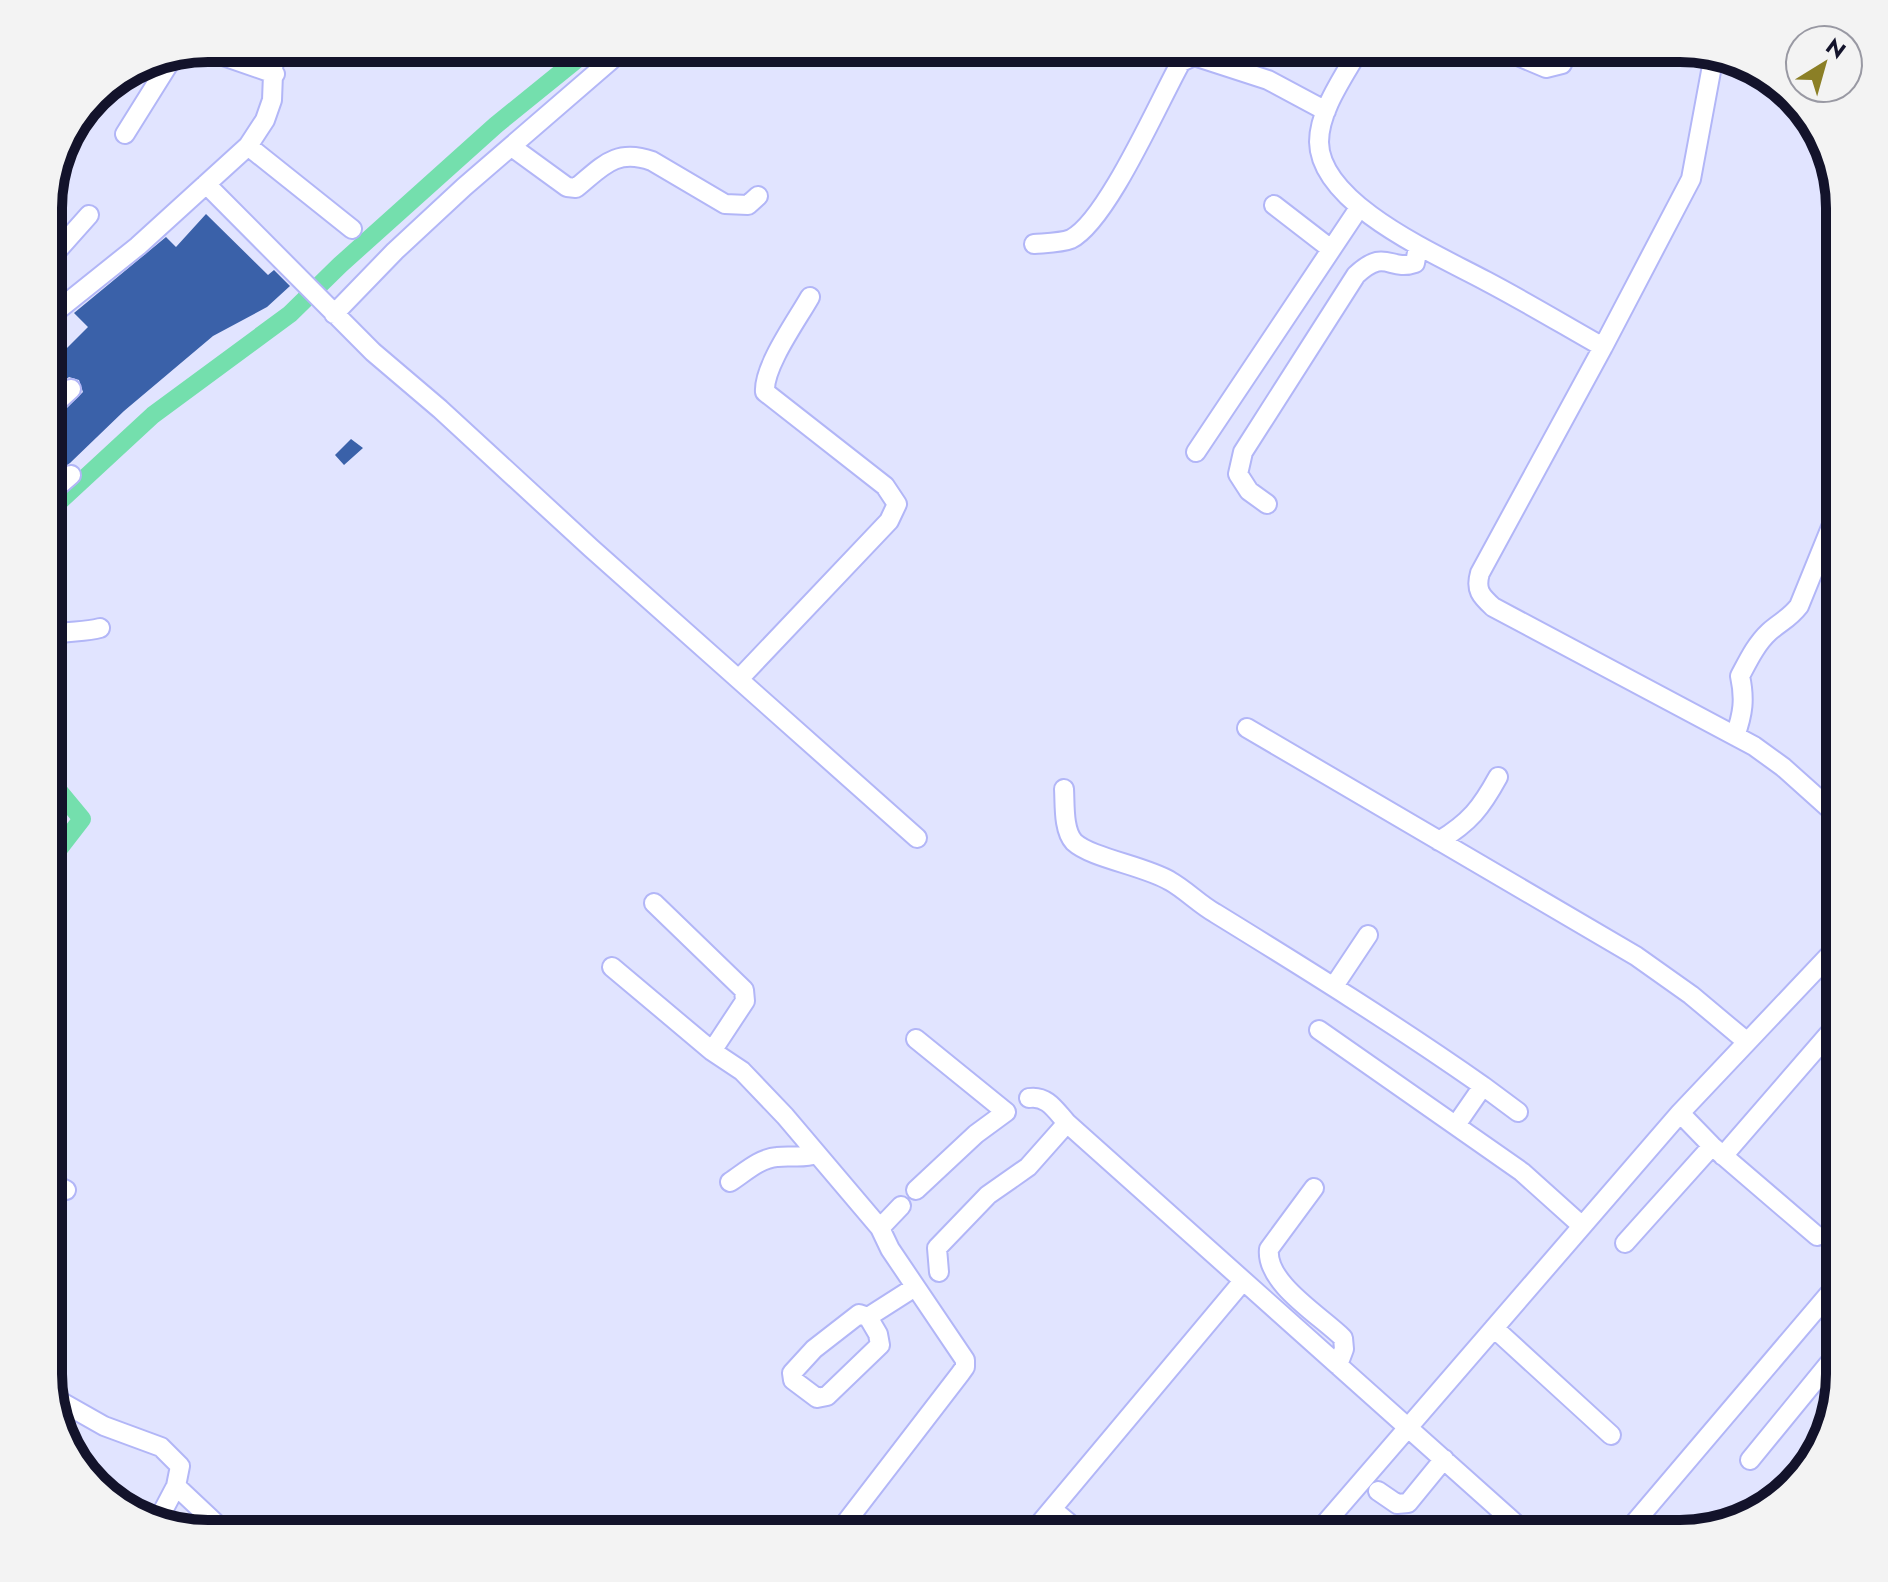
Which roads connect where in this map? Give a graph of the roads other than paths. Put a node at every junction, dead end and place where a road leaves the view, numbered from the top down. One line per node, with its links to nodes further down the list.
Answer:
1 (240, 62): 11 (street)
2 (275, 62): 11 (street)
3 (609, 62): 15 (street)
4 (1181, 62): 22 (street)
5 (1212, 62): 12 (street)
6 (1352, 62): 12 (street)
7 (1532, 62): 8 (street)
8 (1563, 62)
9 (1712, 66): 29 (street)
10 (166, 69): 13 (street)
11 (275, 74): 14 (street)
12 (1326, 111): 19 (street)
13 (125, 134)
14 (248, 146): 16 (street); 21 (street)
15 (512, 147): 17 (street); 28 (street)
16 (206, 184): 27 (street); 28 (street)
17 (758, 196)
18 (1274, 205): 25 (street)
19 (1359, 208): 24 (street); 25 (street)
20 (89, 215): 23 (street)
21 (352, 229)
22 (1034, 244)
23 (62, 245)
24 (1418, 247): 29 (street); 35 (street)
25 (1331, 249): 32 (street)
26 (810, 297): 39 (street)
27 (62, 307)
28 (331, 310): 39 (street)
29 (1603, 347): 41 (street)
30 (71, 389): 31 (street)
31 (62, 397)
32 (1196, 452)
33 (71, 475): 34 (street)
34 (62, 483)
35 (1267, 504)
36 (1826, 539): 41 (street)
37 (100, 628): 38 (street)
38 (62, 631)
39 (739, 679): 45 (street)
40 (1247, 728): 46 (street)
41 (1735, 736): 44 (street)
42 (1498, 777): 46 (street)
43 (1064, 789): 51 (street)
44 (1826, 805)
45 (917, 838)
46 (1439, 841): 55 (street)
47 (654, 903): 56 (street)
48 (1368, 935): 51 (street)
49 (1826, 958): 55 (street)
50 (612, 967): 56 (street)
51 (1334, 986): 57 (street)
52 (1319, 1030): 62 (street)
53 (1826, 1036): 63 (street)
54 (916, 1039): 69 (street)
55 (1746, 1041): 60 (street)
56 (712, 1051): 64 (street)
57 (1483, 1086): 59 (street); 62 (street)
58 (1029, 1098): 61 (street)
59 (1518, 1112)
60 (1680, 1113): 63 (street); 71 (street)
61 (1067, 1123): 75 (street); 76 (street)
62 (1456, 1125): 71 (street)
63 (1717, 1151): 73 (street); 74 (street)
64 (817, 1154): 65 (street); 72 (street)
65 (730, 1182)
66 (62, 1188): 68 (street)
67 (1314, 1188): 81 (street)
68 (66, 1190)
69 (916, 1190)
70 (901, 1206): 72 (street)
71 (1581, 1225): 80 (street)
72 (880, 1228): 77 (street)
73 (1817, 1236)
74 (1625, 1243)
75 (939, 1272)
76 (1243, 1281): 81 (street); 90 (street)
77 (915, 1287): 79 (street); 93 (street)
78 (1826, 1297): 98 (street)
79 (868, 1317): 79 (street)
80 (1494, 1328): 84 (street); 85 (street)
81 (1338, 1365): 84 (street)
82 (1826, 1367): 87 (street)
83 (65, 1404): 88 (street)
84 (1409, 1427): 86 (street); 96 (street)
85 (1611, 1435)
86 (1444, 1459): 89 (street); 97 (street)
87 (1750, 1460)
88 (176, 1486): 91 (street); 92 (street)
89 (1378, 1491)
90 (1052, 1509): 94 (street); 95 (street)
91 (162, 1512)
92 (212, 1520)
93 (848, 1520)
94 (1043, 1520)
95 (1065, 1520)
96 (1328, 1520)
97 (1512, 1520)
98 (1637, 1520)

